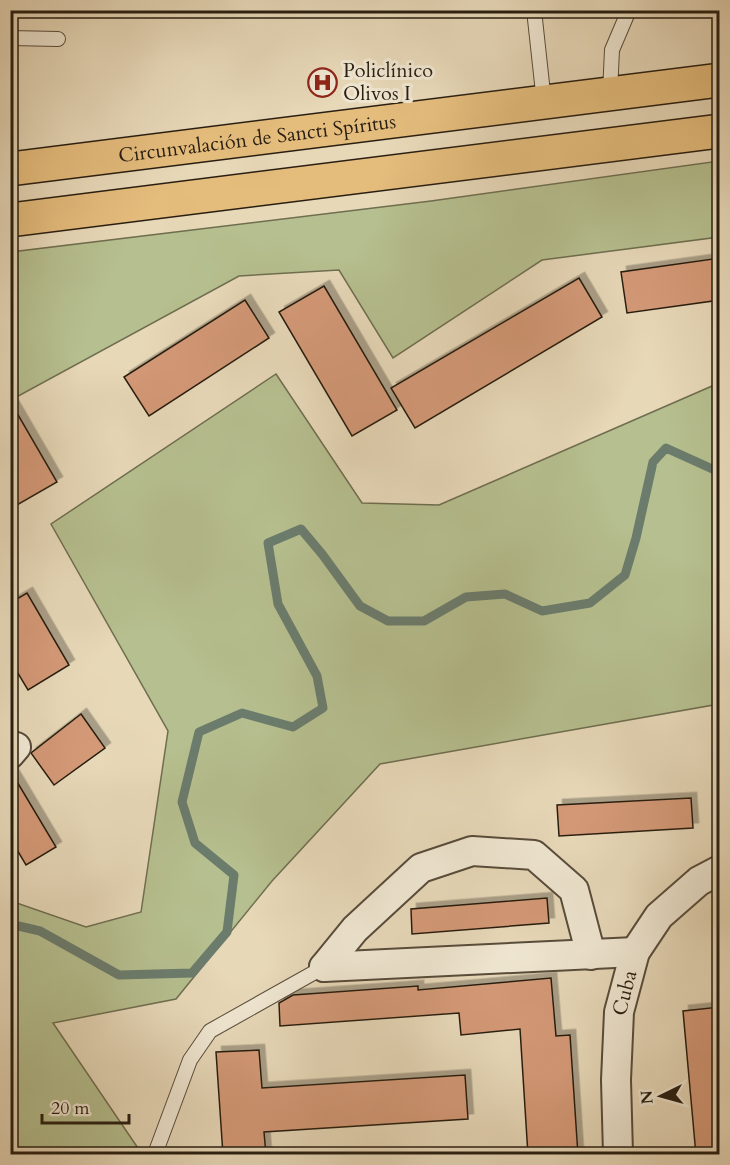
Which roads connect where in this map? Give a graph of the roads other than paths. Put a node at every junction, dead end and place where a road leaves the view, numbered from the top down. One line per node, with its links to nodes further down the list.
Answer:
1 (534, 10): 7 (lane)
2 (629, 10): 6 (lane)
3 (10, 38): 4 (lane)
4 (58, 39)
5 (720, 80): 6 (highway, Circunvalación de Sancti Spíritus)
6 (610, 93): 7 (highway, Circunvalación de Sancti Spíritus)
7 (544, 102): 9 (highway, Circunvalación de Sancti Spíritus)
8 (720, 131): 10 (highway)
9 (10, 169)
10 (10, 220)
11 (720, 870): 12 (street, Cuba)
12 (635, 952): 13 (street); 16 (street, Cuba)
13 (591, 956): 14 (street); 14 (street)
14 (324, 967): 15 (lane)
15 (155, 1155)
16 (618, 1155)

